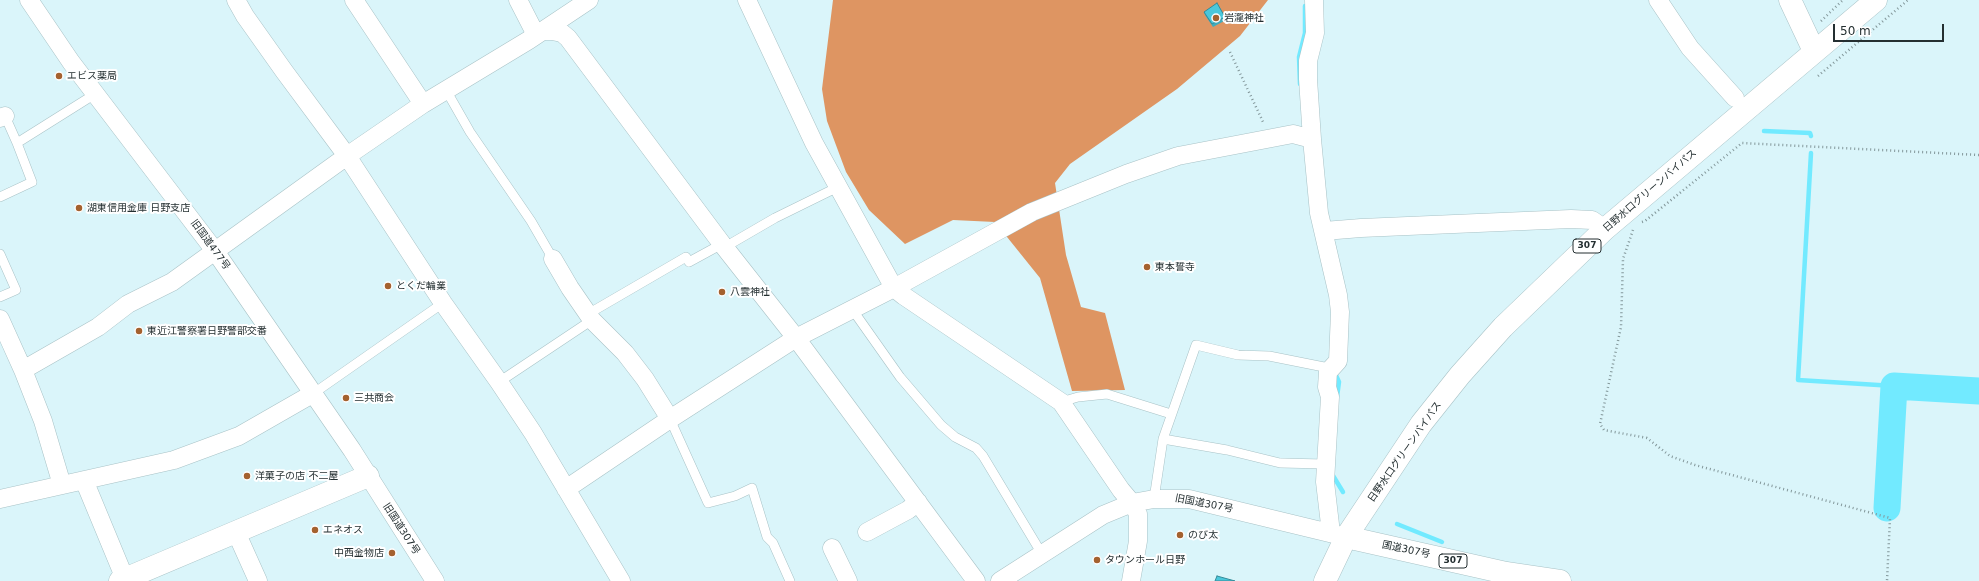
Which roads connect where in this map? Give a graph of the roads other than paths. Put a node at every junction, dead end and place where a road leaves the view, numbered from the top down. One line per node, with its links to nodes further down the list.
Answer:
1 (29, 0): 14 (street, 旧国道477号)
2 (236, 0): 20 (street)
3 (354, 0): 16 (street)
4 (518, 0): 11 (street)
5 (589, 0): 11 (street)
6 (747, 0): 21 (street)
7 (1314, 0): 18 (street)
8 (1658, 0): 15 (street)
9 (1790, 0): 12 (main road)
10 (1876, 0): 12 (main road, 日野水口グリーンバイパス / 307)
11 (539, 33): 13 (street); 25 (street)
12 (1811, 44): 23 (main road, 日野水口グリーンバイパス / 307)
13 (446, 90): 16 (street); 28 (lane)
14 (95, 94): 19 (lane); 26 (street, 旧国道477号)
15 (1735, 98)
16 (423, 104): 20 (street)
17 (2, 117): 19 (lane)
18 (1312, 138): 24 (street); 29 (street)
19 (17, 143): 22 (lane)
20 (347, 156): 26 (street); 31 (street)
21 (838, 187): 25 (lane); 29 (street)
22 (0, 197)
23 (1605, 229): 24 (street); 55 (main road, 日野水口グリーンバイパス / 307)
24 (1324, 231): 36 (street)
25 (723, 246): 33 (lane); 35 (street)
26 (215, 252): 37 (street); 39 (street, 旧国道477号)
27 (0, 254): 30 (lane)
28 (553, 259): 33 (street)
29 (894, 288): 32 (street); 40 (street)
30 (0, 297)
31 (443, 302): 38 (street); 39 (lane)
32 (852, 309): 35 (street); 57 (lane)
33 (590, 317): 38 (lane); 42 (street)
34 (0, 319): 37 (street)
35 (796, 338): 42 (street); 51 (street)
36 (1331, 369): 41 (lane); 44 (street)
37 (23, 370): 47 (street)
38 (499, 382): 48 (street)
39 (314, 393): 45 (street, 旧国道477号); 46 (street)
40 (1061, 402): 41 (lane); 52 (street)
41 (1170, 414): 43 (lane)
42 (670, 419): 48 (street); 62 (lane)
43 (1163, 439): 44 (lane); 50 (lane)
44 (1325, 464): 55 (street)
45 (368, 476): 53 (main road); 60 (street, 旧国道307号)
46 (84, 480): 47 (street); 58 (street)
47 (62, 485): 49 (street)
48 (566, 489): 61 (street)
49 (0, 499)
50 (1154, 499): 52 (street, 旧国道307号); 55 (street, 旧国道307号)
51 (918, 502): 54 (street); 64 (street)
52 (1132, 503): 57 (street, 旧国道307号); 66 (street)
53 (236, 532): 58 (main road); 59 (street)
54 (867, 532)
55 (1339, 535): 67 (main road, 307); 68 (main road, 国道307号 / 307)
56 (832, 548): 63 (street)
57 (1042, 554): 65 (street, 旧国道307号)
58 (122, 580)
59 (258, 581)
60 (435, 581)
61 (621, 581)
62 (790, 581)
63 (848, 581)
64 (976, 581)
65 (1000, 581)
66 (1131, 581)
67 (1325, 581)
68 (1560, 581)

